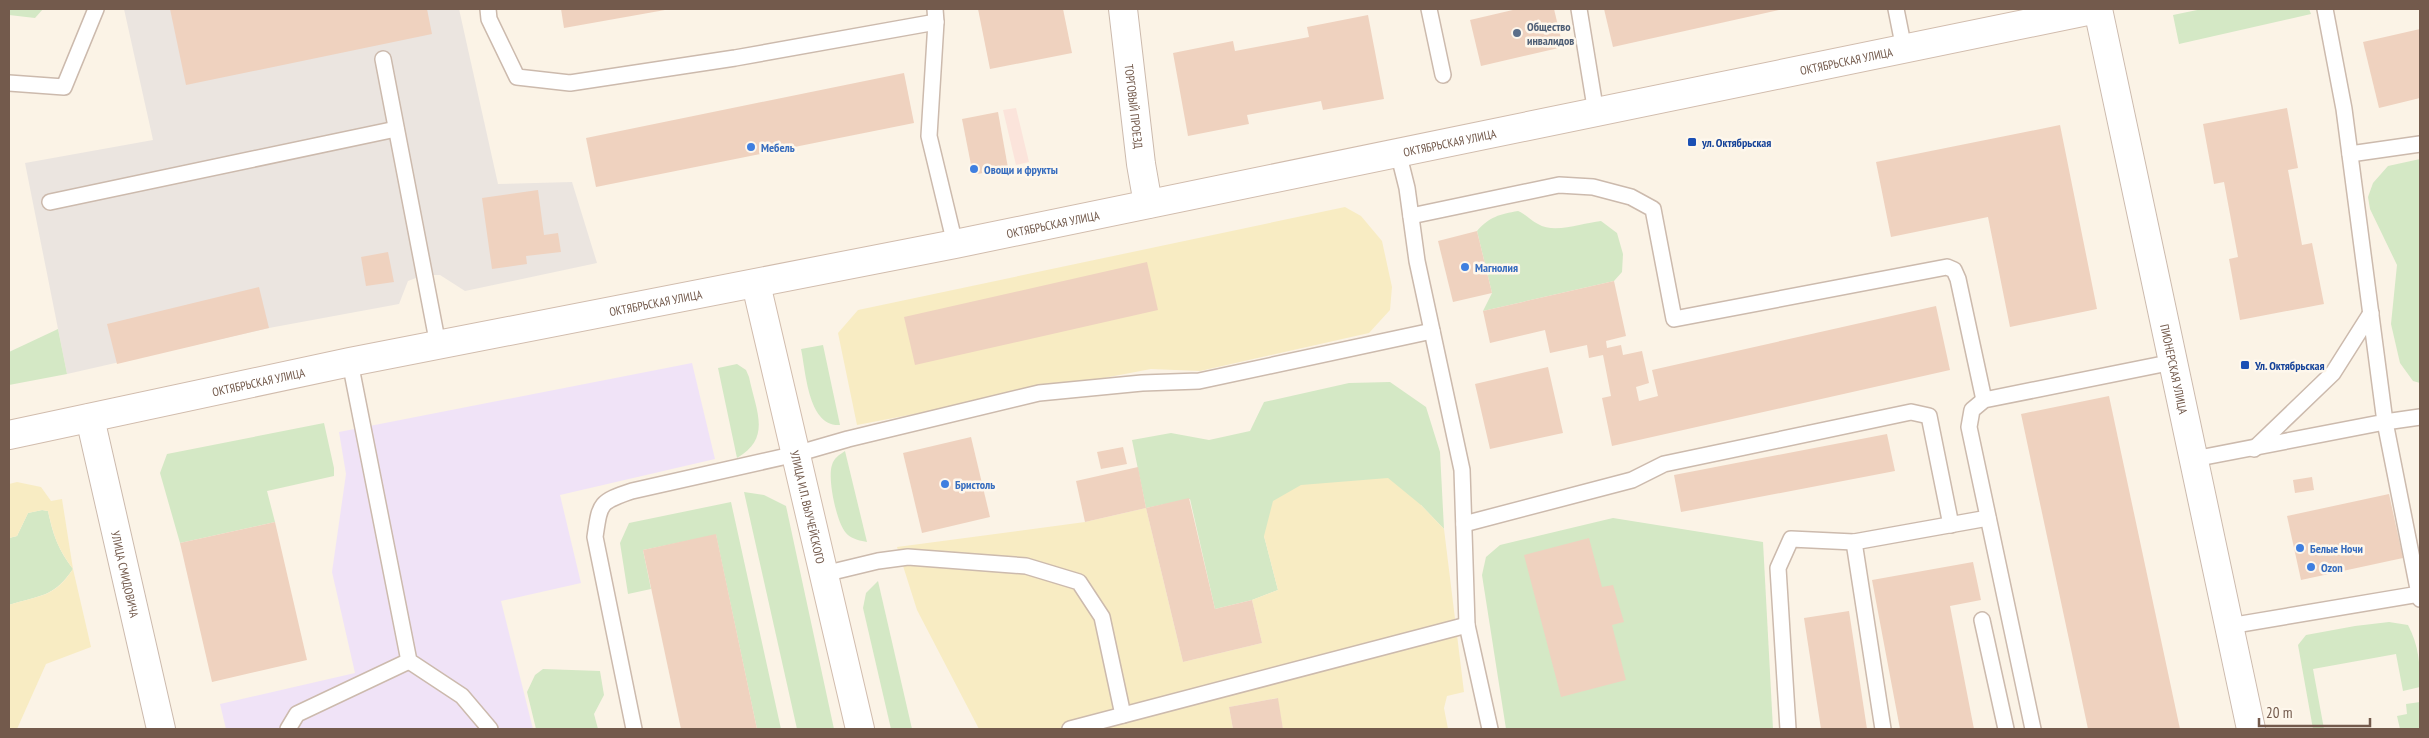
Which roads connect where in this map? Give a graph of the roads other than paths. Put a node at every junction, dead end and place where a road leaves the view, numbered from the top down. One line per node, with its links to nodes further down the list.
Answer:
1 (96, 9): 13 (lane)
2 (488, 9): 9 (lane)
3 (1123, 9): 20 (main road, ТОРГОВЫЙ ПРОЕЗД)
4 (1429, 9): 12 (lane)
5 (1579, 9): 14 (lane)
6 (1896, 9): 10 (lane)
7 (2097, 9): 10 (main road, ОКТЯБРЬСКАЯ УЛИЦА); 28 (main road, ПИОНЕРСКАЯ УЛИЦА)
8 (2325, 9): 18 (lane)
9 (936, 15): 22 (lane)
10 (1904, 49): 14 (main road, ОКТЯБРЬСКАЯ УЛИЦА)
11 (383, 59): 15 (lane)
12 (1443, 75)
13 (9, 83)
14 (1596, 113): 17 (main road, ОКТЯБРЬСКАЯ УЛИЦА)
15 (396, 129): 19 (lane); 26 (lane)
16 (2420, 144): 18 (lane)
17 (1398, 152): 20 (main road, ОКТЯБРЬСКАЯ УЛИЦА); 21 (lane)
18 (2350, 154): 24 (lane)
19 (50, 202)
20 (1148, 204): 22 (main road, ОКТЯБРЬСКАЯ УЛИЦА)
21 (1411, 216): 25 (lane); 29 (lane)
22 (955, 244): 23 (main road, ОКТЯБРЬСКАЯ УЛИЦА)
23 (756, 284): 26 (main road, ОКТЯБРЬСКАЯ УЛИЦА); 35 (main road, УЛИЦА И.П. ВЫУЧЕЙСКОГО)
24 (2370, 313): 32 (lane); 34 (lane)
25 (1432, 331): 35 (lane); 38 (lane)
26 (438, 345): 27 (main road, ОКТЯБРЬСКАЯ УЛИЦА)
27 (350, 362): 31 (main road, ОКТЯБРЬСКАЯ УЛИЦА); 46 (lane)
28 (2174, 362): 29 (lane); 36 (main road, ПИОНЕРСКАЯ УЛИЦА)
29 (1984, 400): 37 (lane)
30 (2420, 417): 32 (lane)
31 (90, 418): 33 (main road, ОКТЯБРЬСКАЯ УЛИЦА); 48 (main road, УЛИЦА СМИДОВИЧА)
32 (2385, 422): 34 (lane); 42 (lane)
33 (9, 435)
34 (2254, 449): 36 (lane)
35 (796, 454): 41 (main road, УЛИЦА И.П. ВЫУЧЕЙСКОГО); 51 (lane)
36 (2194, 460): 45 (main road, ПИОНЕРСКАЯ УЛИЦА)
37 (1988, 518): 39 (lane); 58 (lane)
38 (1464, 524): 39 (lane); 44 (lane)
39 (1951, 525): 40 (lane)
40 (1854, 542): 55 (lane); 56 (lane)
41 (824, 574): 47 (lane); 52 (main road, УЛИЦА И.П. ВЫУЧЕЙСКОГО)
42 (2420, 596): 45 (lane)
43 (1982, 620): 57 (lane)
44 (1467, 625): 47 (lane); 54 (lane)
45 (2229, 626): 59 (main road, ПИОНЕРСКАЯ УЛИЦА)
46 (409, 661): 49 (lane); 50 (lane)
47 (1123, 715): 53 (lane)
48 (162, 729)
49 (288, 729)
50 (490, 729)
51 (634, 729)
52 (860, 729)
53 (1070, 729)
54 (1490, 729)
55 (1788, 729)
56 (1883, 729)
57 (2006, 729)
58 (2033, 729)
59 (2251, 729)

